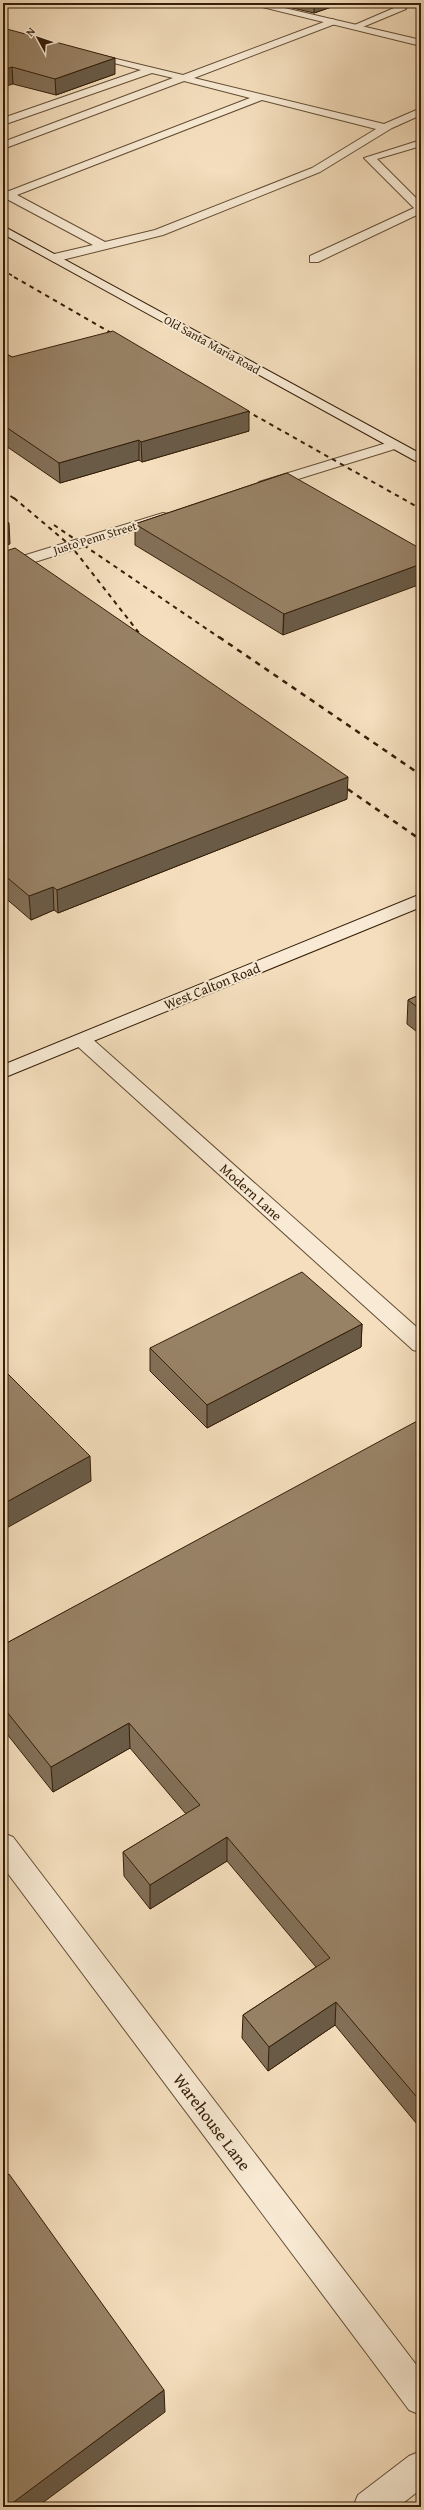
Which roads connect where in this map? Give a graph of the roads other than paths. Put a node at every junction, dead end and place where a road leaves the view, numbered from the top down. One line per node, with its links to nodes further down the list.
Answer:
1 (251, 3): 3 (street)
2 (392, 3): 4 (street)
3 (332, 22): 4 (street); 8 (street)
4 (355, 27): 5 (street)
5 (421, 43)
6 (78, 51): 7 (street)
7 (151, 70): 8 (street); 11 (street)
8 (184, 78): 9 (street); 14 (street)
9 (262, 97): 12 (street); 15 (street)
10 (421, 111): 12 (street)
11 (3, 122)
12 (386, 128): 18 (street)
13 (421, 143): 16 (street)
14 (3, 146)
15 (6, 193): 18 (street)
16 (421, 209): 20 (street)
17 (3, 229): 19 (street, Old Santa Maria Road)
18 (105, 247): 19 (street)
19 (54, 258): 21 (street, Old Santa Maria Road)
20 (314, 259)
21 (393, 445): 22 (street, Old Santa Maria Road); 23 (street)
22 (421, 460)
23 (247, 490)
24 (179, 512): 25 (street, Justo Penn Street)
25 (3, 567)
26 (421, 900): 27 (street, West Calton Road)
27 (82, 1040): 28 (street, West Calton Road); 29 (street, Modern Lane)
28 (3, 1072)
29 (421, 1344)
30 (3, 1845): 31 (street, Warehouse Lane)
31 (421, 2398)
32 (421, 2468): 33 (street)
33 (370, 2507)

